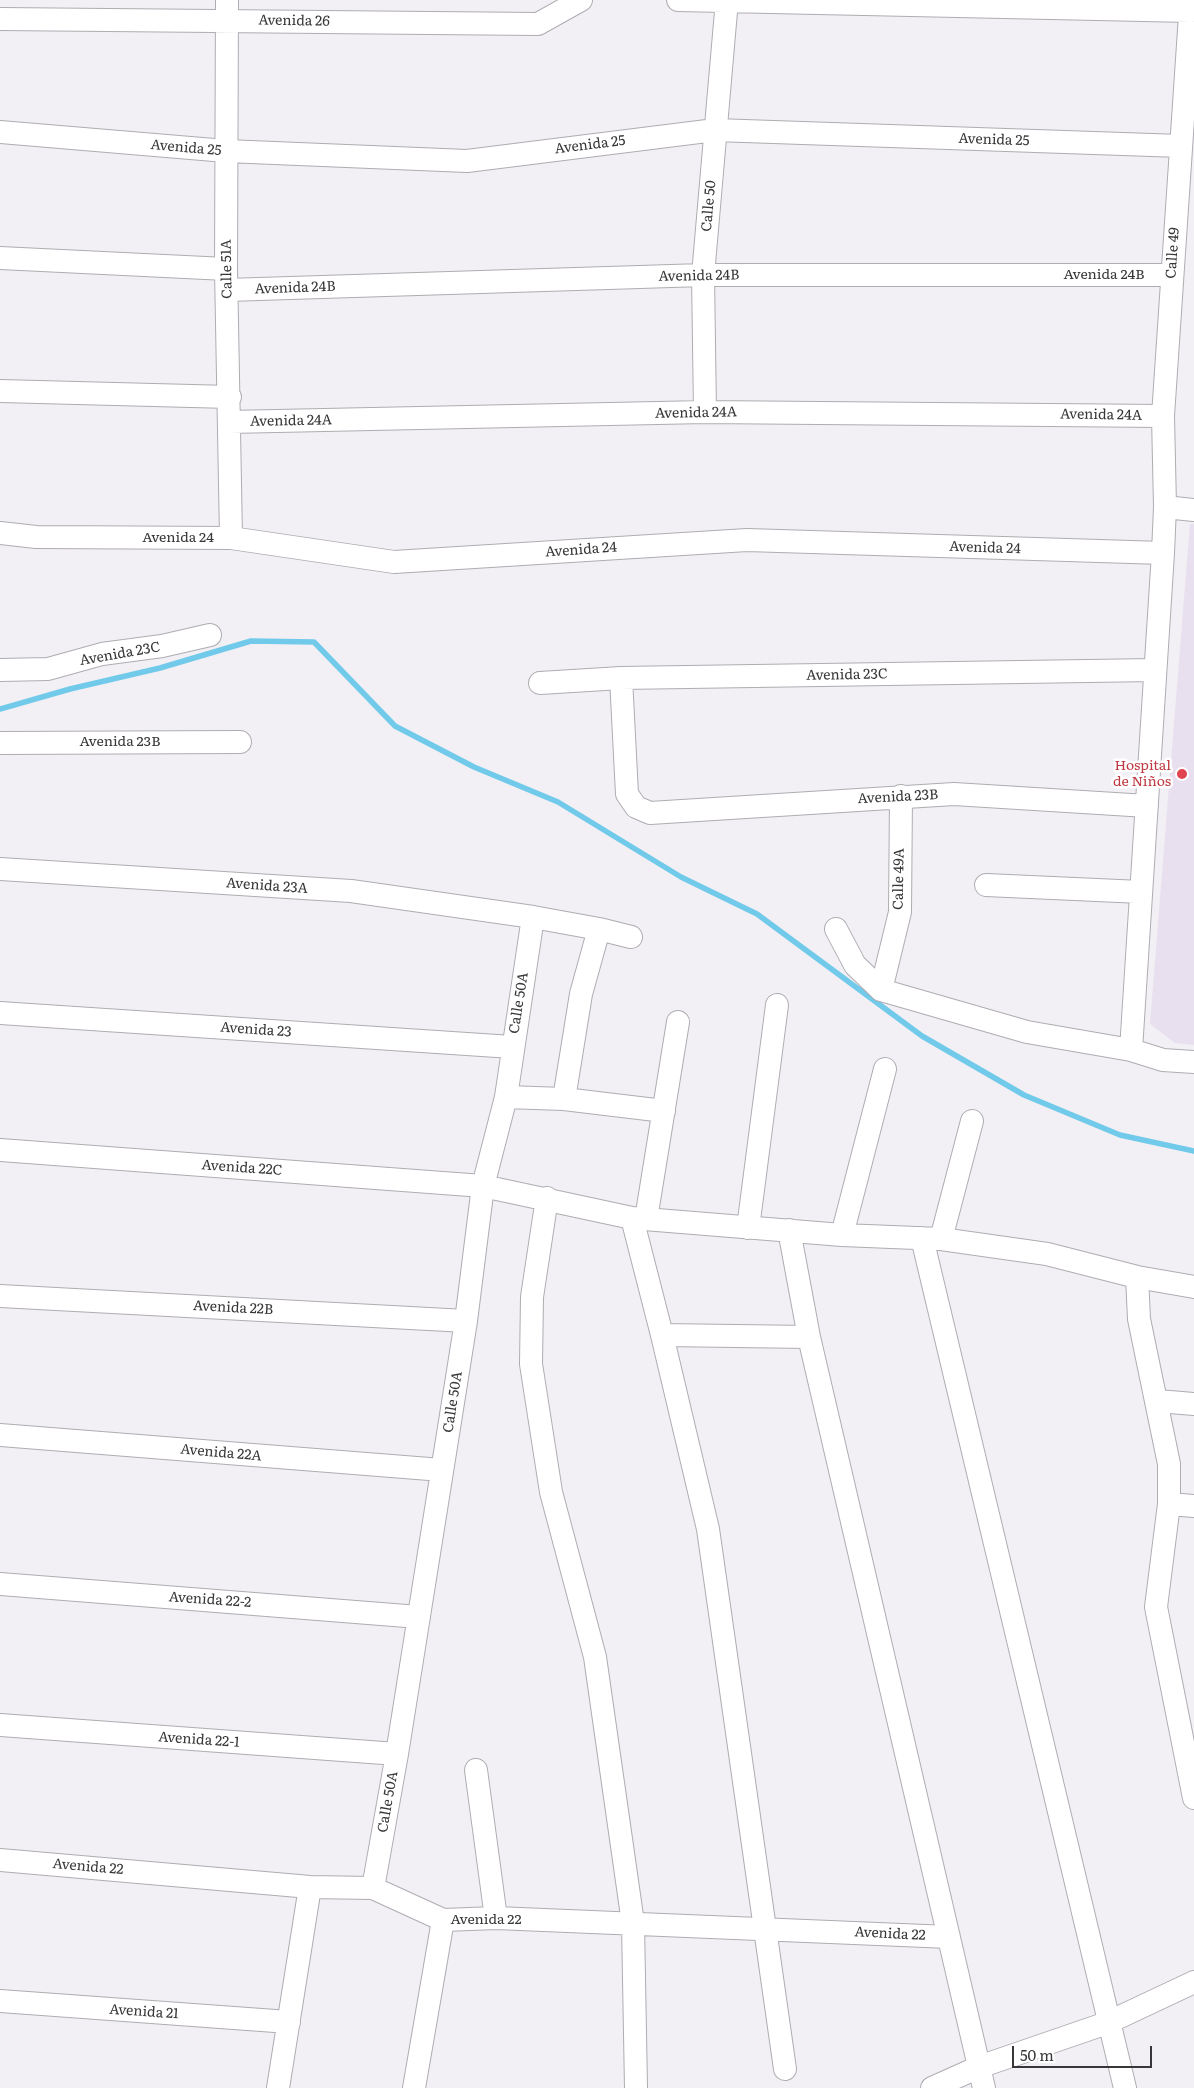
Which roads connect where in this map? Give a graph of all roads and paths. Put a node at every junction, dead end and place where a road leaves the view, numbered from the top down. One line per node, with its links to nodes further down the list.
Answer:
1 (581, 0): 5 (street, Avenida 26)
2 (678, 0): 3 (street)
3 (727, 1): 4 (street); 7 (street, Calle 50)
4 (1190, 5): 9 (street, Calle 49)
5 (227, 10): 6 (street, Avenida 26); 10 (street, Calle 51A)
6 (0, 19)
7 (715, 130): 9 (street, Avenida 25); 10 (street, Avenida 25); 12 (street, Calle 50)
8 (0, 132): 10 (street, Avenida 25)
9 (1181, 146): 13 (street, Calle 49)
10 (226, 151): 14 (street, Calle 51A)
11 (0, 258): 14 (street, Avenida 24B)
12 (703, 275): 13 (street, Avenida 24B); 14 (street, Avenida 24B); 17 (street, Calle 50)
13 (1172, 275): 18 (street, Calle 49)
14 (227, 279): 16 (street, Calle 51A)
15 (0, 391): 16 (street)
16 (230, 397): 19 (street, Calle 51A)
17 (705, 412): 18 (street, Avenida 24A); 19 (street, Avenida 24A)
18 (1163, 416): 20 (street, Calle 49)
19 (229, 422): 23 (street, Calle 51A)
20 (1165, 507): 21 (street); 24 (street, Calle 49)
21 (1194, 510)
22 (0, 533): 23 (street, Avenida 24)
23 (231, 538): 24 (street, Avenida 24)
24 (1163, 554): 27 (street, Calle 49)
25 (210, 635): 26 (street, Avenida 23C)
26 (0, 670)
27 (1154, 670): 28 (street, Avenida 23C); 33 (street, Calle 49)
28 (620, 678): 29 (street, Avenida 23C); 32 (street, Avenida 23B)
29 (540, 683)
30 (0, 742): 31 (street, Avenida 23B)
31 (240, 742)
32 (901, 796): 33 (street, Avenida 23B); 41 (street, Calle 49A)
33 (1147, 806): 36 (street, Calle 49)
34 (0, 869): 37 (street, Avenida 23A)
35 (986, 885): 36 (street)
36 (1141, 892): 46 (street, Calle 49)
37 (534, 917): 38 (street, Avenida 23A); 45 (street, Calle 50A)
38 (599, 929): 40 (street, Avenida 23A); 50 (street)
39 (836, 929): 41 (street)
40 (631, 937)
41 (882, 990): 46 (street)
42 (777, 1005): 57 (street)
43 (0, 1013): 45 (street, Avenida 23)
44 (678, 1022): 51 (street)
45 (512, 1046): 49 (street, Calle 50A)
46 (1130, 1050): 47 (street)
47 (1194, 1062)
48 (885, 1069): 59 (street)
49 (506, 1097): 50 (street); 54 (street, Calle 50A)
50 (564, 1099): 51 (street)
51 (664, 1111): 56 (street)
52 (972, 1121): 60 (street)
53 (0, 1150): 54 (street, Avenida 22C)
54 (483, 1186): 55 (street, Avenida 22C); 64 (street, Calle 50A)
55 (547, 1198): 56 (street, Avenida 22C); 84 (street)
56 (639, 1219): 57 (street, Avenida 22C); 65 (street)
57 (748, 1228): 58 (street, Avenida 22C)
58 (788, 1230): 59 (street, Avenida 22C); 66 (street)
59 (842, 1235): 60 (street, Avenida 22C)
60 (931, 1239): 61 (street, Avenida 22C); 90 (street)
61 (1137, 1277): 62 (street, Avenida 22C); 67 (street)
62 (1194, 1287)
63 (0, 1296): 64 (street, Avenida 22B)
64 (466, 1321): 70 (street, Calle 50A)
65 (662, 1335): 66 (street); 85 (street)
66 (809, 1337): 86 (street)
67 (1158, 1401): 68 (street); 71 (street)
68 (1194, 1404)
69 (0, 1435): 70 (street, Avenida 22A)
70 (442, 1470): 74 (street, Calle 50A)
71 (1169, 1504): 72 (street); 78 (street)
72 (1194, 1506)
73 (0, 1584): 74 (street, Avenida 22-2)
74 (419, 1617): 76 (street, Calle 50A)
75 (0, 1725): 76 (street, Avenida 22-1)
76 (397, 1754): 81 (street, Calle 50A)
77 (476, 1770): 82 (street)
78 (1194, 1798)
79 (0, 1860): 80 (street, Avenida 22)
80 (310, 1887): 81 (street, Avenida 22); 89 (street)
81 (373, 1888): 83 (street, Avenida 22)
82 (496, 1918): 83 (street, Avenida 22); 84 (street, Avenida 22)
83 (443, 1920): 94 (street)
84 (633, 1923): 85 (street, Avenida 22); 95 (street)
85 (765, 1928): 86 (street, Avenida 22); 91 (street)
86 (949, 1937): 92 (street)
87 (1194, 1982): 90 (street)
88 (0, 2002): 89 (street, Avenida 21)
89 (289, 2022): 93 (street)
90 (1107, 2023): 92 (street); 97 (street)
91 (785, 2069)
92 (982, 2078): 96 (street)
93 (278, 2088)
94 (414, 2088)
95 (636, 2088)
96 (932, 2088)
97 (1125, 2088)

